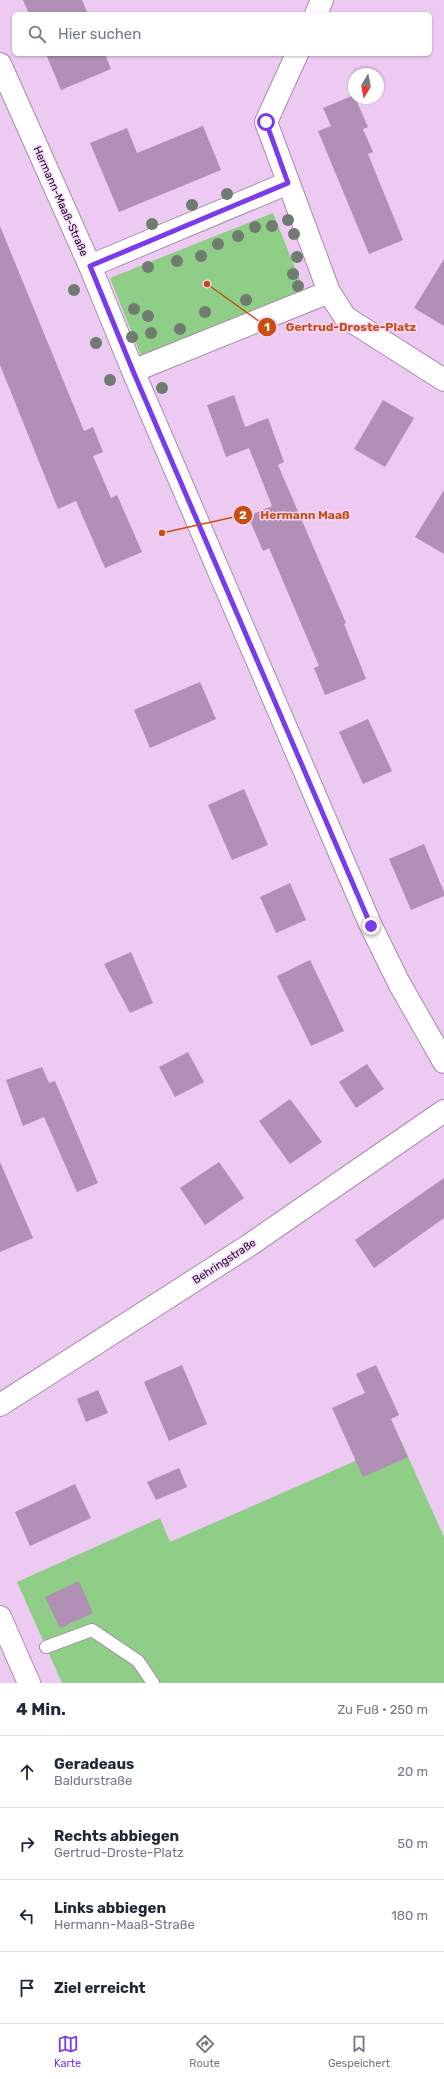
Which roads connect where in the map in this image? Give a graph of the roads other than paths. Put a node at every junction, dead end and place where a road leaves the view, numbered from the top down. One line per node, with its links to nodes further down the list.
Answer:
1 (322, 0): 2 (street)
2 (317, 12)
3 (296, 56): 5 (street)
4 (0, 64): 6 (street, Hermann-Maaß-Straße)
5 (288, 183): 6 (street); 7 (street)
6 (90, 266): 8 (street, Hermann-Maaß-Straße)
7 (329, 292): 8 (street); 9 (street)
8 (133, 371): 10 (street, Hermann-Maaß-Straße)
9 (444, 380)
10 (444, 1062)
11 (444, 1110): 12 (street, Behringstraße)
12 (0, 1405)
13 (0, 1617): 15 (street)
14 (46, 1647): 16 (lane)
15 (29, 1683)
16 (153, 1683)

